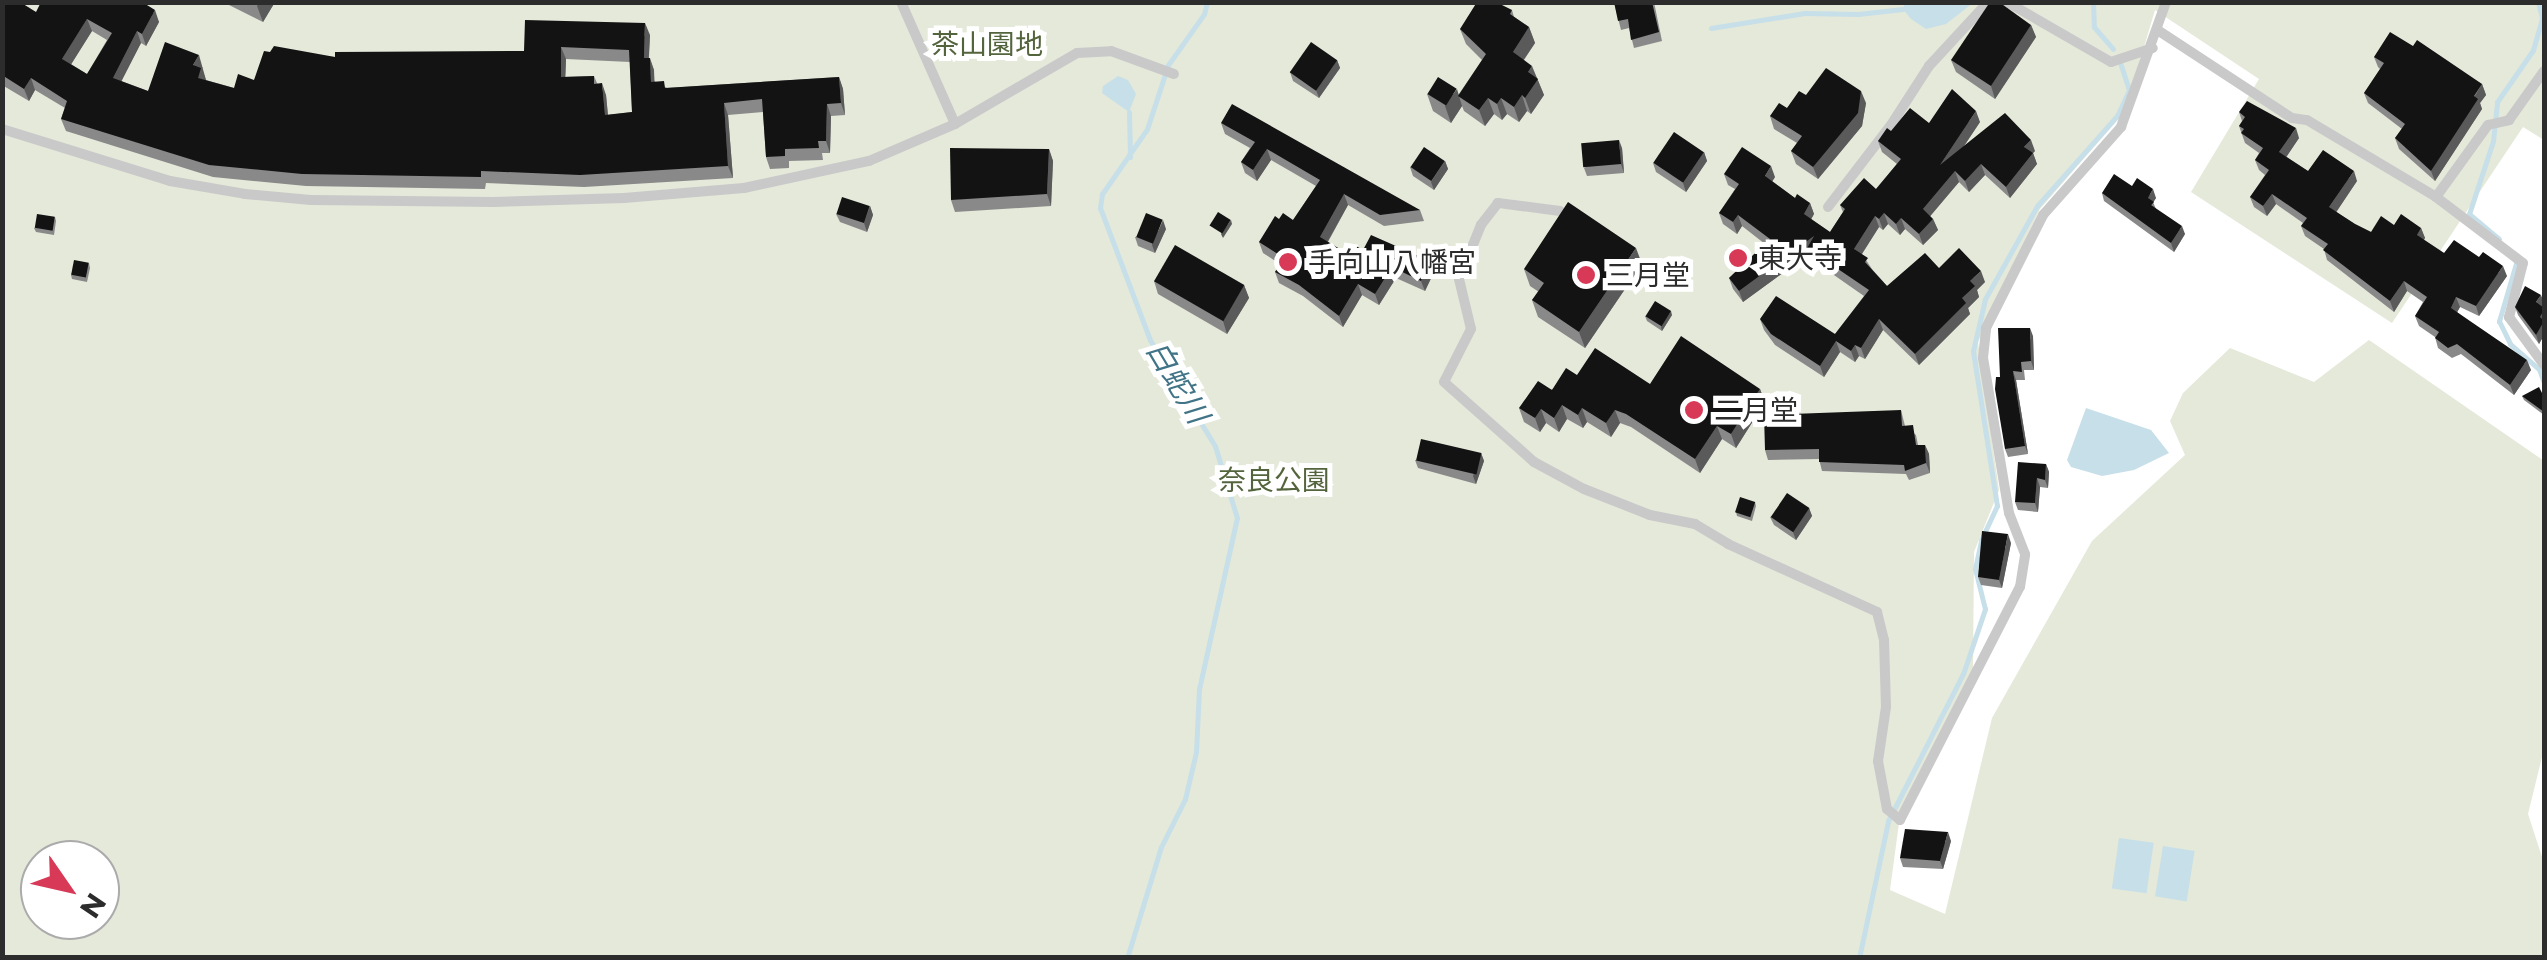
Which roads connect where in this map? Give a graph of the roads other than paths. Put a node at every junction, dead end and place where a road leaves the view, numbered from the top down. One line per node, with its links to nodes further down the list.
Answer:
1 (901, 2): 9 (lane)
2 (1988, 2): 12 (lane)
3 (2007, 2): 6 (lane)
4 (2166, 2): 5 (lane)
5 (2159, 31): 6 (lane); 11 (lane)
6 (2153, 48): 13 (lane)
7 (2544, 71): 11 (lane)
8 (1174, 74): 9 (lane)
9 (954, 124): 10 (lane)
10 (2, 129)
11 (2436, 196): 14 (lane)
12 (1828, 207)
13 (1560, 211)
14 (2544, 364)

